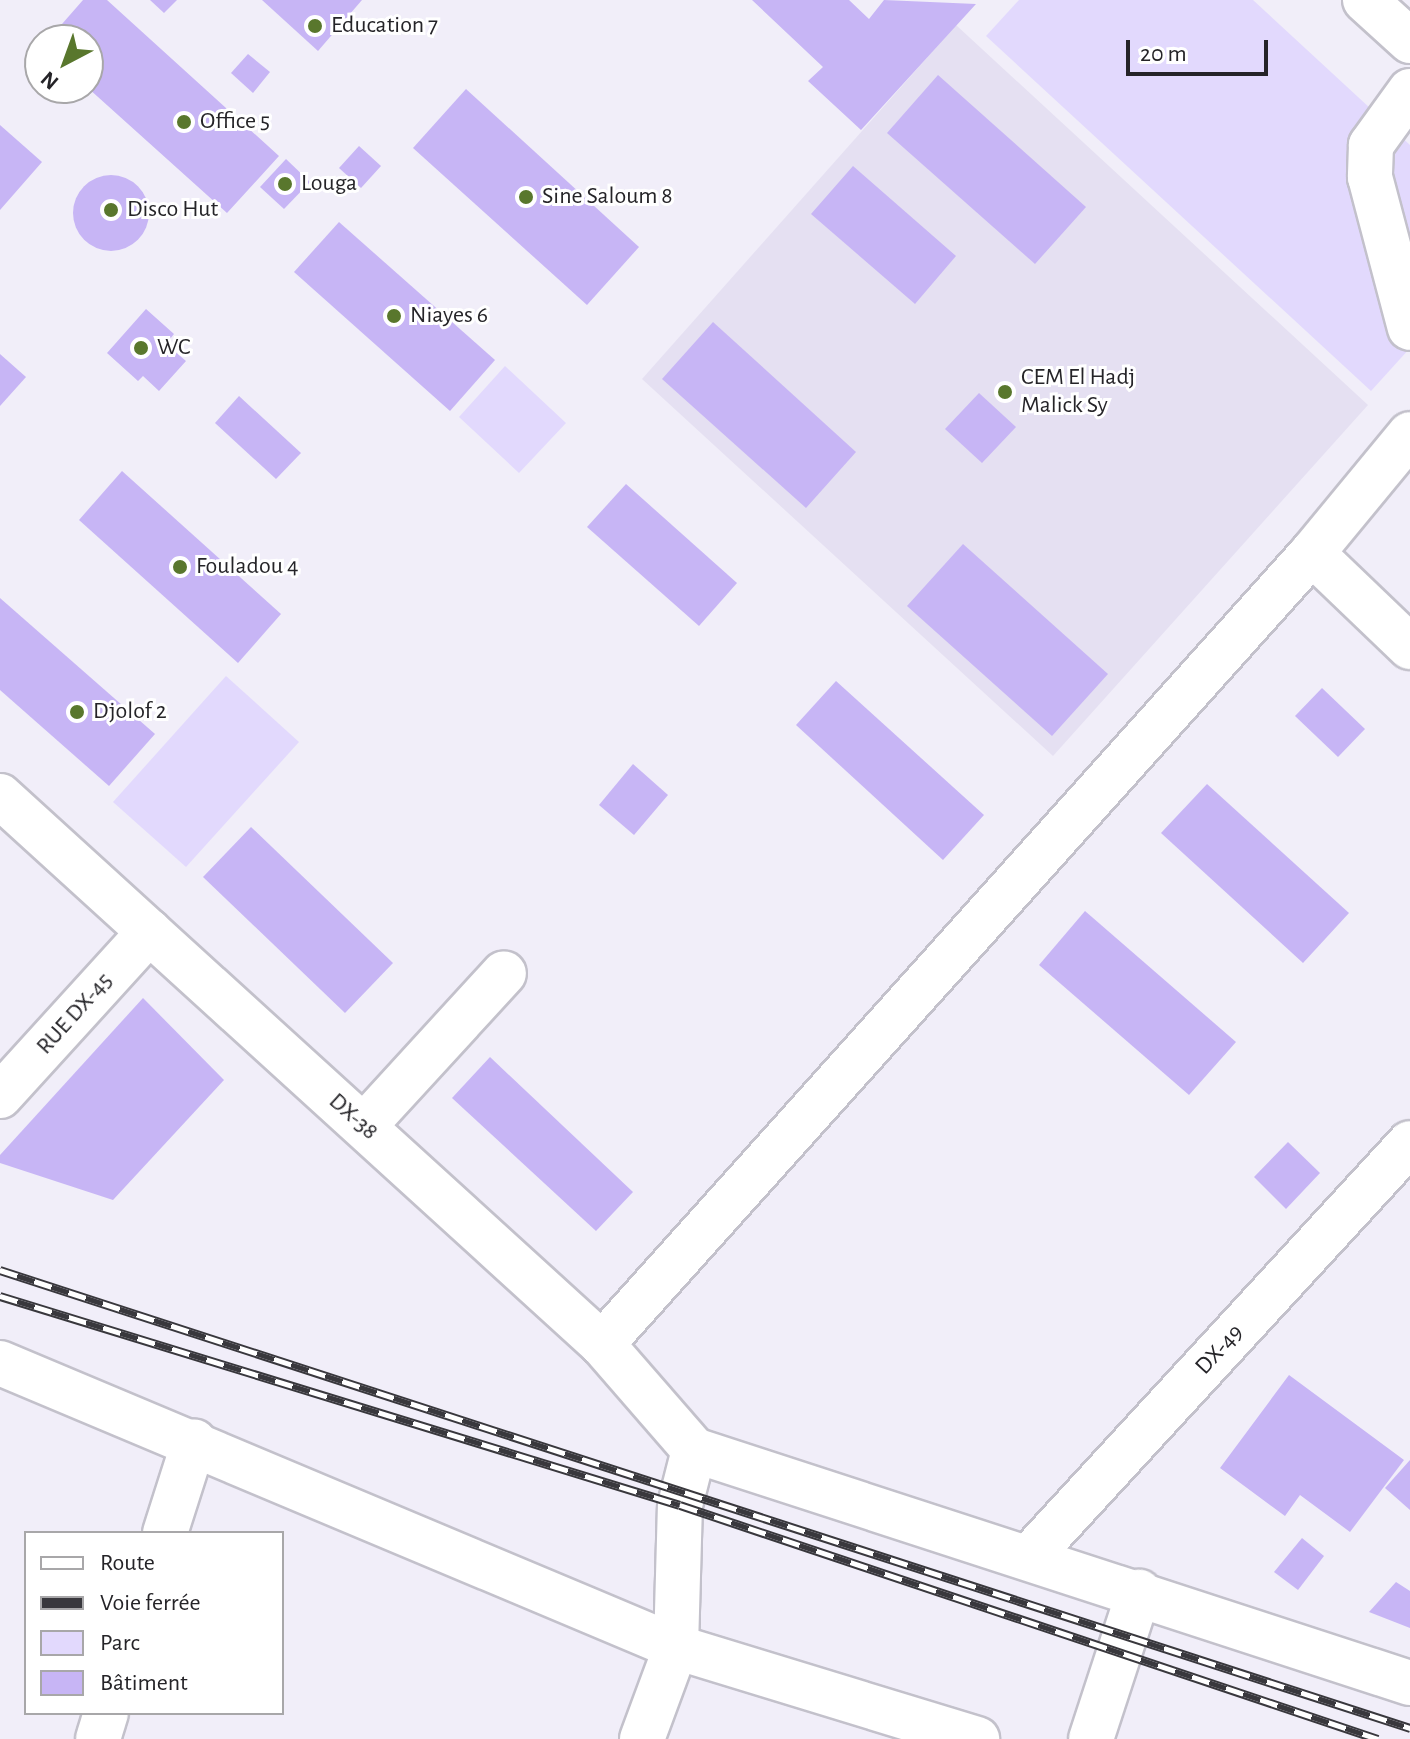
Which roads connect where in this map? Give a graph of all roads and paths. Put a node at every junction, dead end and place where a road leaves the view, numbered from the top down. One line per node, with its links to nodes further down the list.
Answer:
1 (1365, 0): 2 (street)
2 (1410, 41)
3 (1410, 91): 4 (street)
4 (1410, 328)
5 (1410, 434): 6 (street)
6 (1312, 553): 7 (street); 14 (street)
7 (1410, 647)
8 (0, 796): 9 (street, DX-38)
9 (149, 932): 11 (street, RUE DX-45); 12 (street, DX-38)
10 (504, 973): 12 (street)
11 (0, 1096)
12 (364, 1126): 14 (street, DX-38)
13 (1410, 1143): 19 (street, DX-49)
14 (602, 1344): 17 (street, DX-38)
15 (0, 1363): 16 (street)
16 (194, 1442): 18 (street); 21 (street)
17 (694, 1450): 19 (street); 21 (street)
18 (166, 1531)
19 (1030, 1556): 20 (street)
20 (1139, 1592): 22 (street); 27 (street)
21 (676, 1647): 25 (street); 26 (street)
22 (1410, 1683)
23 (105, 1715): 24 (street)
24 (98, 1739)
25 (642, 1739)
26 (977, 1739)
27 (1091, 1739)

